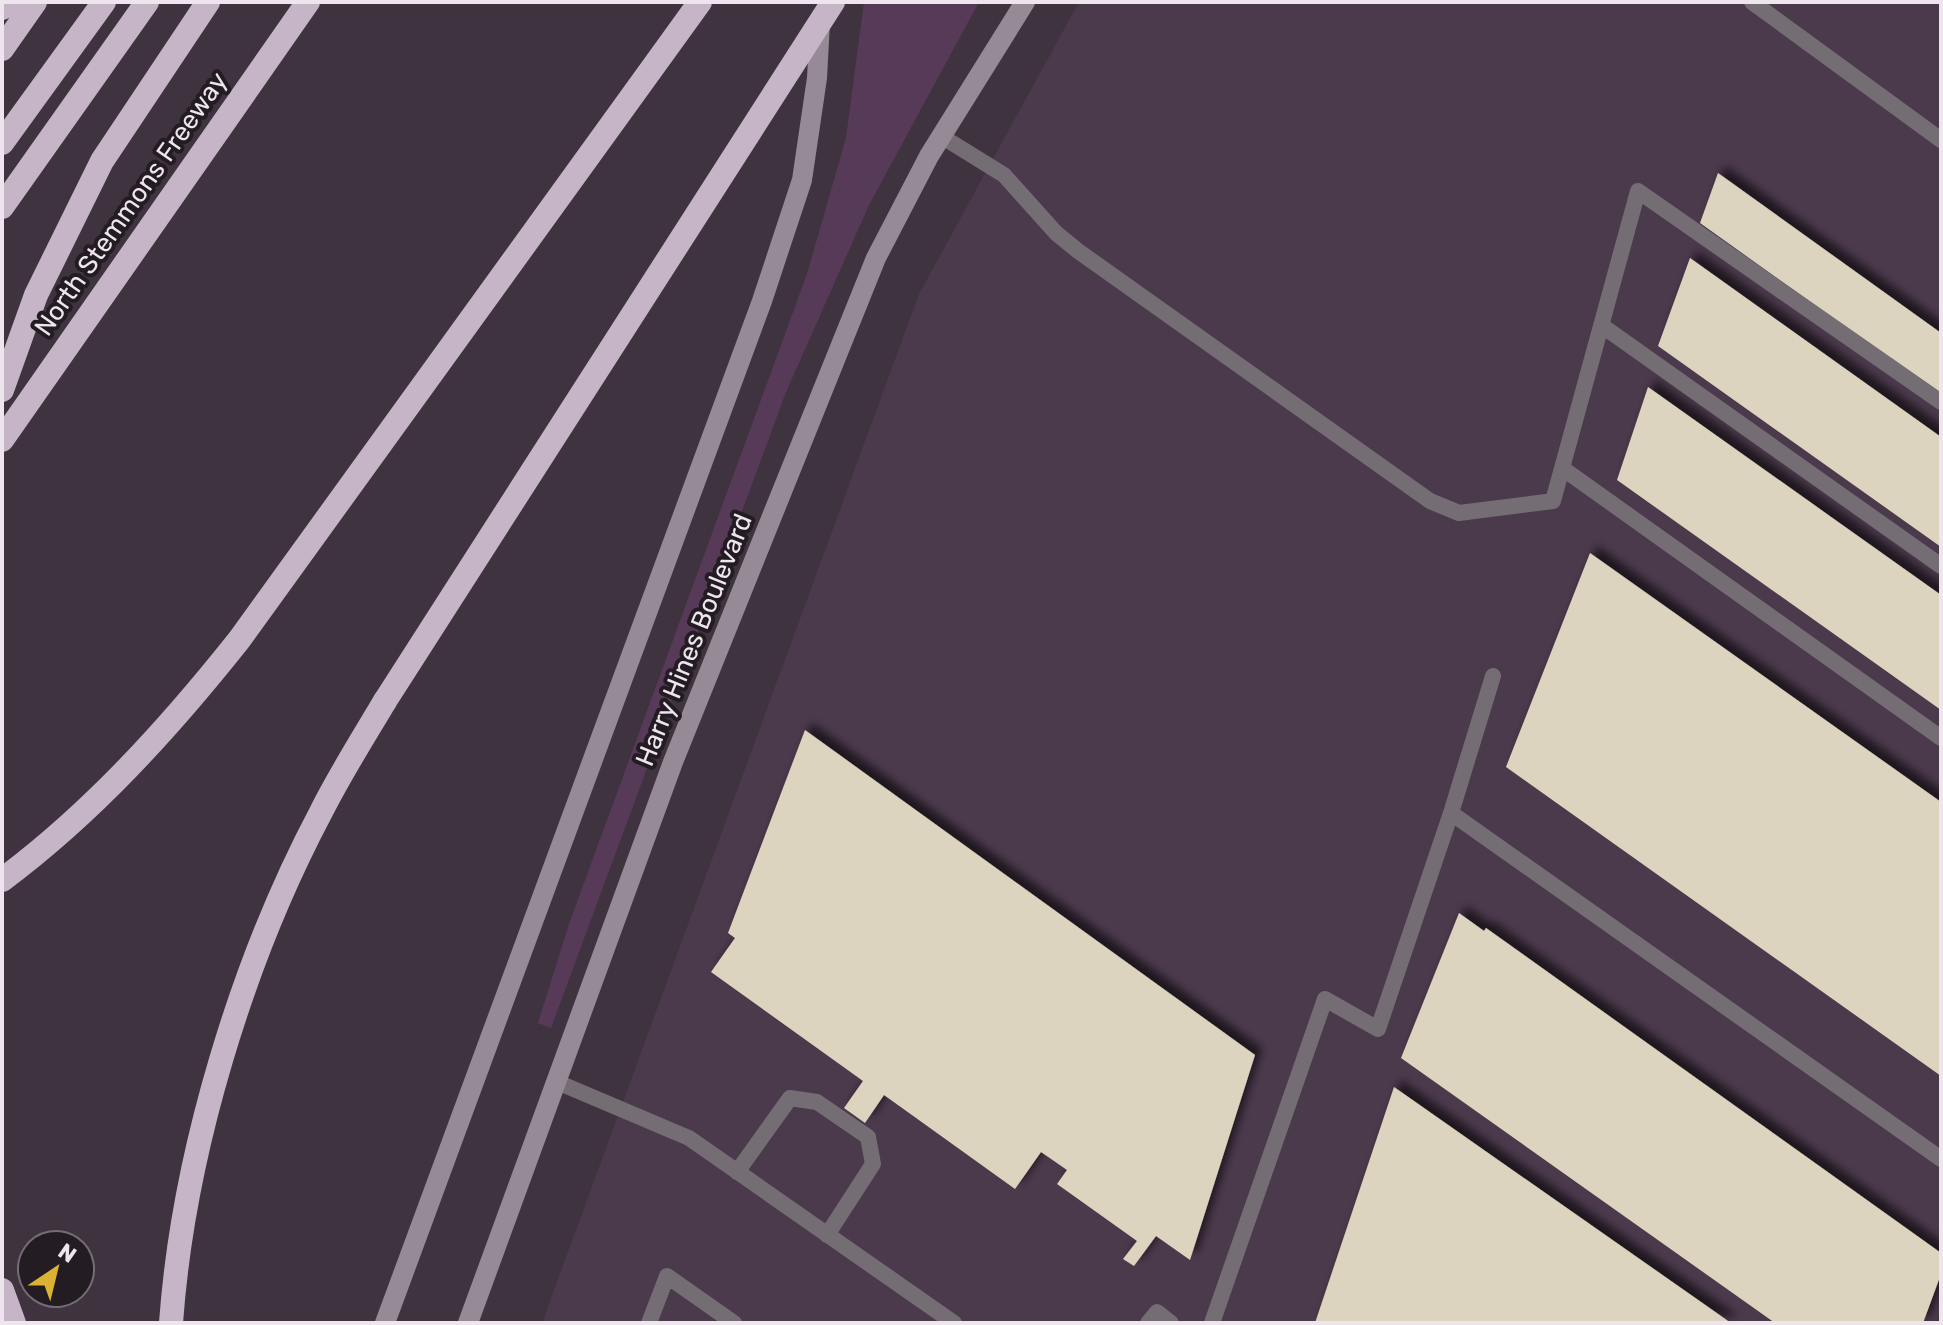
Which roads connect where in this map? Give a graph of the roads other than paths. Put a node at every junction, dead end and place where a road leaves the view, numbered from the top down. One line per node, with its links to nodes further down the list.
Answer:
1 (7, 2): 12 (highway)
2 (35, 2): 13 (highway)
3 (104, 2): 16 (highway)
4 (147, 2): 17 (highway)
5 (208, 2): 19 (highway)
6 (308, 2): 21 (highway, North Stemmons Freeway)
7 (700, 2): 27 (highway)
8 (822, 2): 35 (main road, Harry Hines Boulevard)
9 (833, 2): 34 (highway, bridge)
10 (1025, 2): 14 (main road, Harry Hines Boulevard)
11 (1752, 2): 15 (lane)
12 (2, 8)
13 (2, 49)
14 (941, 136): 22 (lane); 28 (main road, Harry Hines Boulevard)
15 (1941, 140)
16 (2, 143)
17 (2, 207)
18 (1601, 325): 20 (lane); 22 (lane); 23 (lane)
19 (2, 390)
20 (1941, 402)
21 (3, 438)
22 (1562, 468): 25 (lane)
23 (1941, 566)
24 (1493, 676): 26 (lane)
25 (1941, 738)
26 (1451, 813): 29 (lane); 42 (lane)
27 (2, 880)
28 (557, 1082): 30 (lane); 36 (main road, Harry Hines Boulevard)
29 (1941, 1159)
30 (737, 1172): 31 (lane); 31 (lane)
31 (827, 1235): 39 (lane)
32 (2, 1290): 33 (highway)
33 (14, 1323)
34 (171, 1323)
35 (385, 1323)
36 (468, 1323)
37 (649, 1323): 38 (lane)
38 (734, 1323)
39 (954, 1323)
40 (1148, 1323): 41 (lane)
41 (1171, 1323)
42 (1212, 1323)

